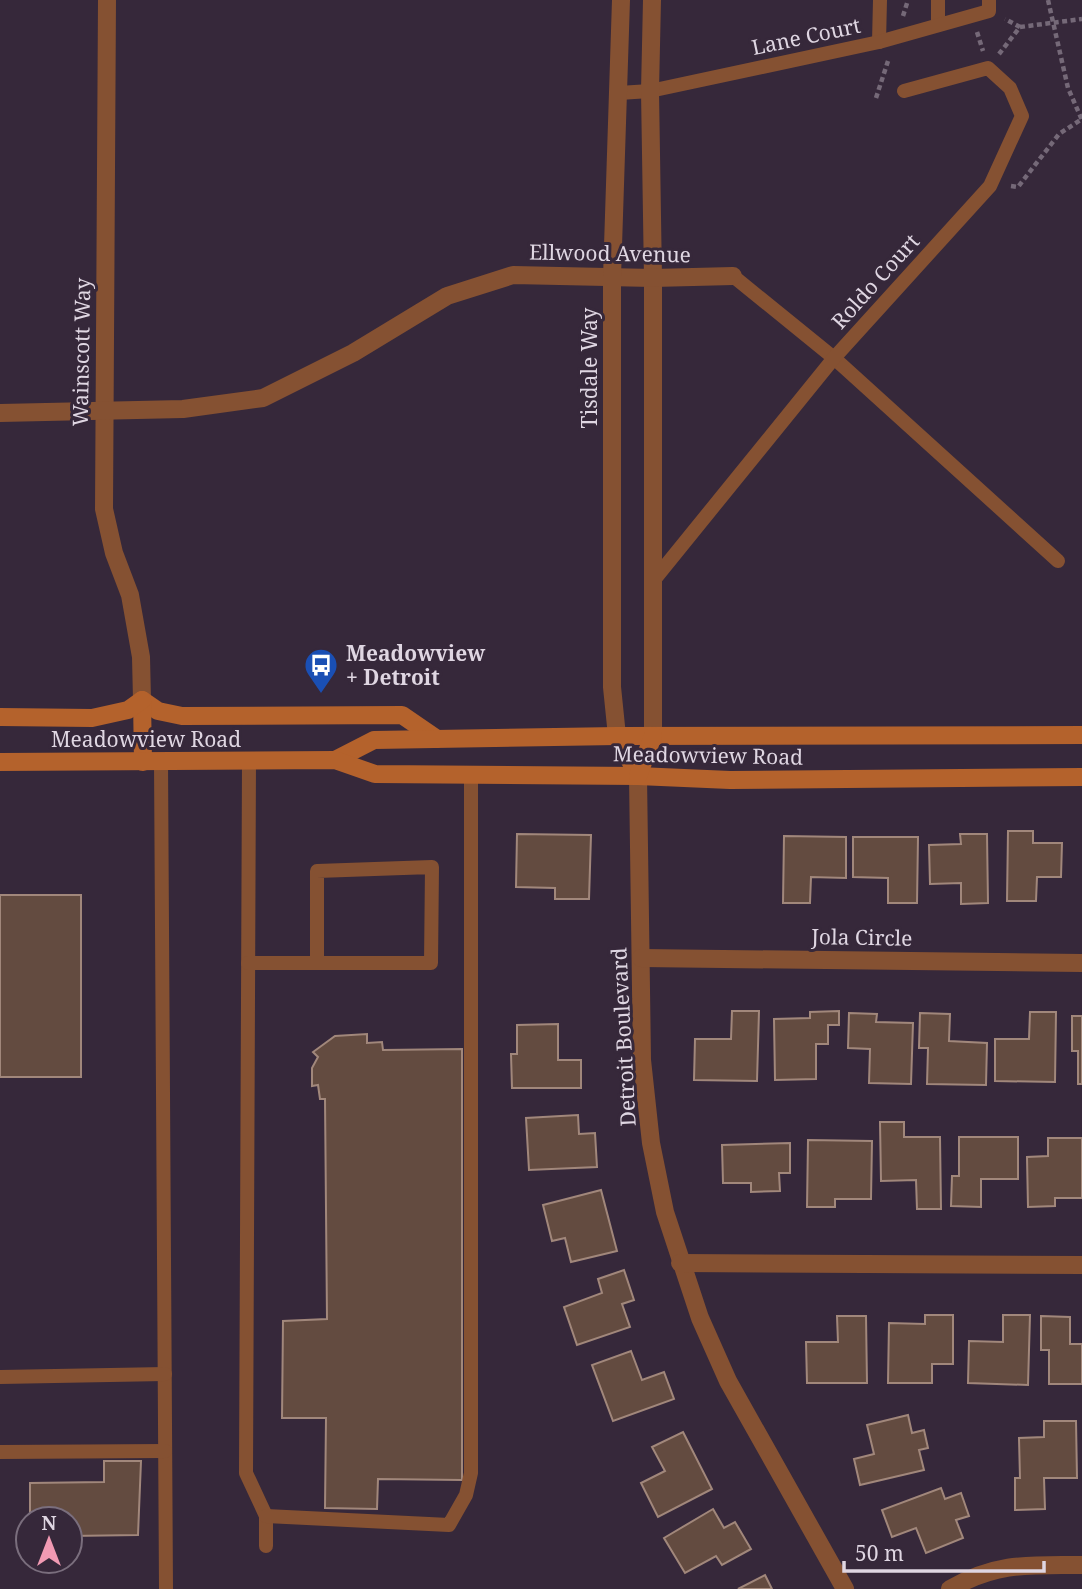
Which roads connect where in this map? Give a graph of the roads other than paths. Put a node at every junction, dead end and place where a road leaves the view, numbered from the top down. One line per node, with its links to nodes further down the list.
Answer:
1 (107, 0): 16 (street, Wainscott Way)
2 (621, 0): 11 (street, Tisdale Way)
3 (652, 0): 9 (street)
4 (880, 0): 8 (lane)
5 (938, 0): 7 (lane)
6 (989, 5): 7 (lane, Lane Court)
7 (938, 25): 8 (lane, Lane Court)
8 (879, 42): 9 (lane, Lane Court)
9 (650, 91): 11 (lane, Lane Court); 14 (street)
10 (904, 91): 15 (lane, Roldo Court)
11 (620, 93): 13 (street, Tisdale Way)
12 (733, 276): 14 (street, Ellwood Avenue); 15 (lane, Ellwood Avenue)
13 (612, 277): 14 (street, Ellwood Avenue); 16 (street, Ellwood Avenue); 22 (street, Tisdale Way)
14 (653, 278): 19 (street)
15 (834, 358): 18 (lane, Ellwood Avenue); 19 (lane, Roldo Court)
16 (103, 411): 17 (street, Ellwood Avenue); 20 (street, Wainscott Way)
17 (0, 413)
18 (1058, 561)
19 (654, 580): 23 (street)
20 (142, 700): 21 (main road); 25 (main road); 29 (main road)
21 (0, 717)
22 (617, 736): 23 (main road, Meadowview Road); 25 (main road, Meadowview Road); 31 (main road)
23 (653, 736): 24 (main road, Meadowview Road); 31 (main road)
24 (1082, 736)
25 (436, 739): 26 (main road, Meadowview Road)
26 (335, 760): 27 (main road, Meadowview Road); 30 (main road, Meadowview Road)
27 (249, 761): 29 (main road, Meadowview Road); 34 (lane)
28 (0, 762): 29 (main road, Meadowview Road)
29 (152, 762): 39 (lane)
30 (471, 775): 31 (main road, Meadowview Road); 43 (lane)
31 (638, 776): 32 (main road, Meadowview Road); 33 (street, Detroit Boulevard)
32 (1082, 777)
33 (641, 958): 36 (street, Jola Circle); 37 (street, Detroit Boulevard)
34 (248, 962): 35 (lane); 43 (lane)
35 (317, 962): 35 (lane)
36 (1082, 963)
37 (680, 1263): 38 (street); 47 (street, Detroit Boulevard)
38 (1082, 1265)
39 (165, 1374): 40 (lane); 41 (lane)
40 (0, 1377)
41 (165, 1451): 42 (lane); 46 (lane)
42 (0, 1452)
43 (266, 1516): 44 (lane)
44 (266, 1546)
45 (1082, 1565): 48 (street)
46 (166, 1589)
47 (845, 1589)
48 (950, 1589)

